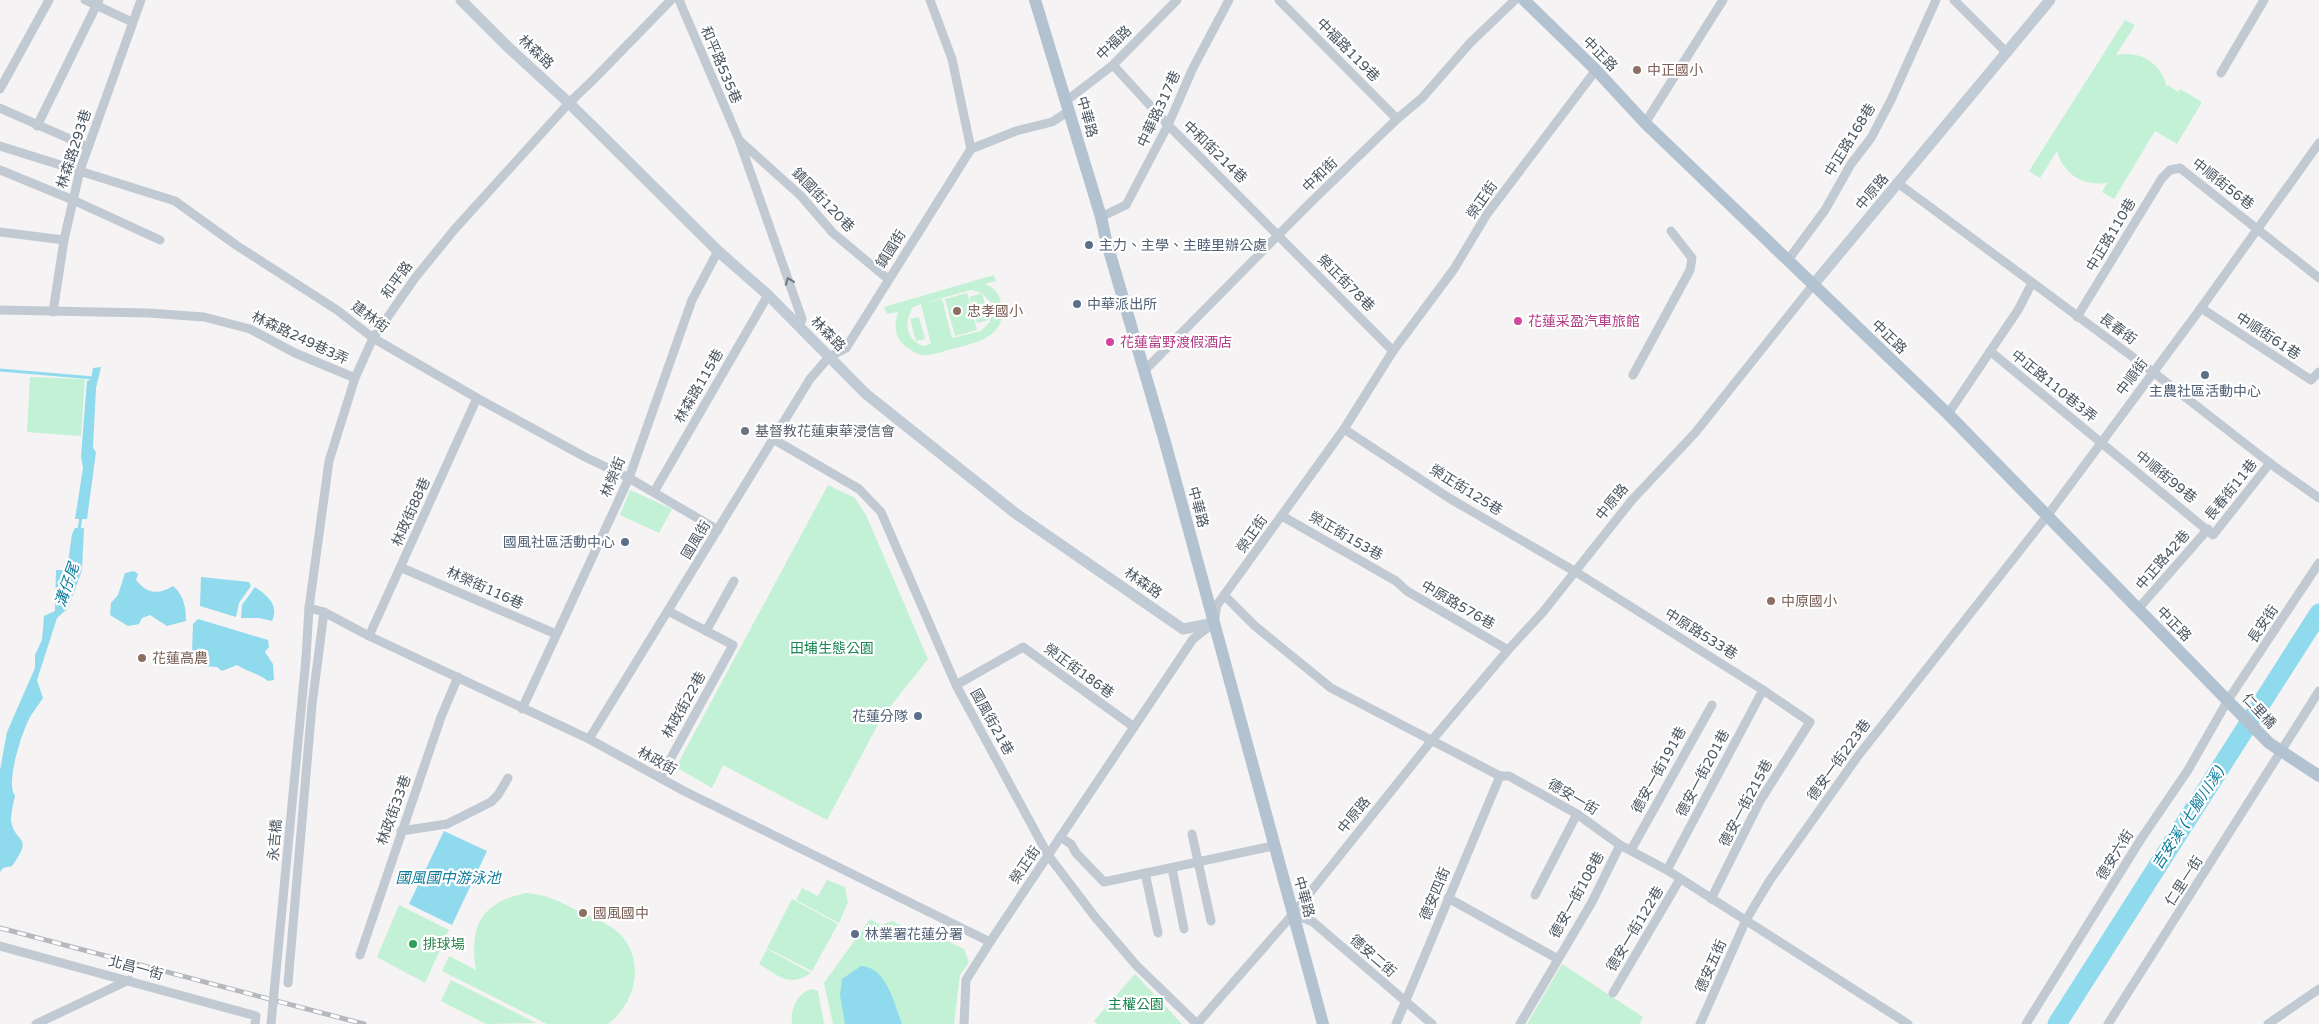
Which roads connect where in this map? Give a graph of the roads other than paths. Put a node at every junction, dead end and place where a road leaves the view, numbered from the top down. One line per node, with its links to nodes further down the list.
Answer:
1 (49, 0): 25 (street)
2 (85, 0): 19 (street)
3 (141, 0): 20 (street, 林森路293巷)
4 (461, 0): 26 (street, 林森路)
5 (671, 0): 26 (street, 和平路)
6 (679, 0): 33 (street, 和平路535巷)
7 (930, 0): 37 (street)
8 (1035, 0): 27 (main road, 中華路)
9 (1177, 0): 22 (street, 中福路)
10 (1229, 0): 31 (street, 中華路317巷)
11 (1279, 0): 29 (street, 中福路119巷)
12 (1515, 0): 29 (street, 中和街)
13 (1524, 0): 23 (main road, 中正路)
14 (1723, 0): 30 (street)
15 (1936, 0): 51 (street, 中正路168巷)
16 (1954, 0): 21 (street)
17 (2050, 0): 21 (street, 中原路)
18 (2264, 0): 24 (street)
19 (98, 3): 20 (street); 32 (street)
20 (132, 22): 36 (street, 林森路293巷)
21 (2007, 53): 41 (street, 中原路)
22 (1113, 65): 27 (street, 中福路); 31 (street, 中和街214巷)
23 (1596, 70): 30 (main road, 中正路); 63 (street, 榮正街)
24 (2221, 73)
25 (0, 89)
26 (569, 102): 50 (street, 林森路); 62 (street, 和平路)
27 (1068, 106): 37 (street); 43 (main road, 中華路)
28 (0, 108): 32 (street)
29 (1397, 119): 47 (street, 中和街)
30 (1645, 123): 51 (main road, 中正路)
31 (1168, 125): 43 (street, 中華路317巷); 47 (street, 中和街214巷)
32 (37, 126): 36 (street)
33 (739, 140): 53 (street, 鎮國街120巷); 61 (street, 和平路535巷, one-way to 33)
34 (2319, 144): 44 (street, 中順街)
35 (0, 146): 39 (street, 建林街)
36 (88, 147): 39 (street, 林森路293巷)
37 (971, 148): 53 (street, 鎮國街)
38 (0, 170): 42 (street)
39 (80, 170): 42 (street, 林森路293巷); 62 (street, 建林街)
40 (2170, 170): 44 (street, 中順街56巷); 60 (street, 中正路110巷)
41 (1899, 184): 54 (street, 長春街); 55 (street, 中原路)
42 (72, 200): 48 (street, 林森路293巷); 49 (street)
43 (1102, 217): 66 (main road, 中華路)
44 (2256, 228): 52 (street, 中順街56巷); 57 (street, 中順街)
45 (1671, 231): 69 (street)
46 (0, 232): 48 (street)
47 (1278, 235): 63 (street, 榮正街78巷); 66 (street, 中和街)
48 (64, 240): 59 (street, 林森路293巷)
49 (160, 240)
50 (718, 251): 56 (street, 林森路); 77 (street, 林榮街)
51 (1788, 260): 55 (main road, 中正路)
52 (2319, 278)
53 (888, 279): 65 (street, 鎮國街)
54 (2032, 283): 60 (street, 長春街); 64 (street)
55 (1813, 285): 72 (main road, 中正路); 86 (street, 中原路)
56 (768, 295): 61 (street, 林森路); 78 (street, 林森路115巷)
57 (2201, 308): 67 (street, 中順街); 68 (street, 中順街61巷)
58 (0, 310): 59 (street, 林森路249巷3弄)
59 (53, 312): 70 (street, 林森路249巷3弄)
60 (2077, 317): 67 (street, 長春街)
61 (799, 327): 65 (street, 林森路)
62 (373, 338): 70 (street, 和平路); 71 (street, 建林街)
63 (1393, 351): 73 (street, 榮正街)
64 (1990, 352): 72 (street); 75 (street, 中正路110巷3弄)
65 (829, 357): 74 (street, 國風街); 94 (street, 林森路)
66 (1144, 371): 94 (main road, 中華路)
67 (2153, 372): 75 (street, 中順街); 76 (street, 長春街)
68 (2319, 372)
69 (1633, 375)
70 (355, 378): 90 (street, 和平路)
71 (477, 398): 77 (street, 建林街); 85 (street, 林政街88巷)
72 (1948, 414): 81 (main road, 中正路)
73 (1344, 428): 80 (street, 榮正街); 86 (street, 榮正街125巷)
74 (773, 439): 82 (street, 國風街); 102 (street, 國風街21巷)
75 (2102, 441): 81 (street, 中順街); 83 (street, 中順街99巷)
76 (2270, 463): 79 (street, 長春街); 83 (street, 長春街11巷)
77 (630, 478): 78 (street, 建林街); 97 (street, 林榮街)
78 (654, 492): 82 (street, 建林街)
79 (2319, 498)
80 (1282, 516): 88 (street, 榮正街153巷); 89 (street, 榮正街)
81 (2047, 516): 91 (main road, 中正路); 95 (street, 中順街)
82 (718, 530): 92 (street, 國風街)
83 (2211, 532): 91 (street, 中正路42巷)
84 (2319, 563): 105 (street, 長安街)
85 (402, 568): 97 (street, 林榮街116巷); 98 (street, 林政街88巷)
86 (1576, 572): 99 (street, 中原路); 103 (street, 中原路533巷)
87 (734, 581): 96 (street)
88 (1396, 581): 99 (street, 中原路576巷)
89 (1225, 596): 94 (street, 榮正街); 111 (street, 德安一街)
90 (309, 608): 93 (street, 林政街); 100 (street, 和平路)
91 (2138, 609): 105 (main road, 中正路)
92 (668, 611): 96 (street); 110 (street, 國風街)
93 (324, 612): 98 (street, 林政街); 143 (street)
94 (1214, 623): 109 (street, 榮正街); 122 (main road, 中華路)
95 (1962, 623): 134 (street, 德安一街223巷)
96 (706, 631): 116 (street, 林政街22巷)
97 (556, 634): 107 (street, 林榮街)
98 (370, 636): 101 (street, 林政街)
99 (1508, 650): 111 (street, 中原路)
100 (306, 658): 149 (street, 永吉橋, bridge)
101 (458, 677): 107 (street, 林政街); 118 (street, 林政街33巷)
102 (956, 685): 109 (street, 榮正街186巷); 124 (street, 國風街21巷)
103 (1763, 690): 108 (street, 中原路533巷); 127 (street, 德安一街201巷)
104 (2319, 691): 112 (street, 仁里一街)
105 (2228, 700): 112 (main road, 仁里橋); 158 (street, 德安六街)
106 (1712, 705): 123 (street, 德安一街191巷)
107 (522, 709): 110 (street, 林政街)
108 (1810, 722): 132 (street, 德安一街215巷)
109 (1134, 727): 120 (street, 榮正街)
110 (589, 739): 116 (street, 林政街)
111 (1432, 740): 113 (street, 德安一街); 133 (street, 中原路)
112 (2280, 751): 114 (main road, 仁里橋); 159 (street, 仁里一街)
113 (1500, 776): 117 (street, 德安一街); 131 (street, 德安四街)
114 (2319, 776)
115 (508, 778): 118 (street)
116 (660, 778): 138 (street, 林政街)
117 (1577, 814): 121 (street, 德安一街); 130 (street)
118 (401, 831): 140 (street, 林政街33巷)
119 (1192, 834): 125 (street)
120 (1060, 837): 124 (street, 榮正街); 128 (street)
121 (1620, 844): 123 (street, 德安一街); 141 (street, 德安一街108巷)
122 (1273, 846): 125 (street); 133 (main road, 中華路)
123 (1631, 850): 127 (street, 德安一街)
124 (1048, 855): 138 (street, 榮正街); 151 (street, 國風街21巷)
125 (1199, 863): 126 (street); 135 (street)
126 (1172, 868): 128 (street); 136 (street)
127 (1667, 870): 129 (street, 德安一街)
128 (1145, 874): 137 (street)
129 (1680, 879): 132 (street, 德安一街); 145 (street, 德安一街122巷)
130 (1535, 895)
131 (1448, 898): 141 (street); 146 (street, 德安四街)
132 (1711, 900): 134 (street, 德安一街)
133 (1293, 914): 146 (street, 德安二街); 151 (street, 中原路); 152 (main road, 中華路)
134 (1746, 920): 156 (street, 德安五街); 157 (street, 德安一街)
135 (1210, 922)
136 (1184, 929)
137 (1158, 933)
138 (990, 942): 150 (street, 榮正街)
139 (0, 946): 142 (street, 北昌一街)
140 (360, 954)
141 (1558, 959): 155 (street, 德安一街108巷)
142 (129, 980): 147 (street); 148 (street, 北昌一街)
143 (288, 983)
144 (2319, 990): 160 (street)
145 (1613, 993)
146 (1405, 1002): 153 (street, 德安四街); 154 (street, 德安二街)
147 (36, 1024)
148 (255, 1024)
149 (271, 1024)
150 (964, 1024)
151 (1197, 1024)
152 (1323, 1024)
153 (1396, 1024)
154 (1432, 1024)
155 (1520, 1024)
156 (1700, 1024)
157 (1908, 1024)
158 (2026, 1024)
159 (2108, 1024)
160 (2268, 1024)

